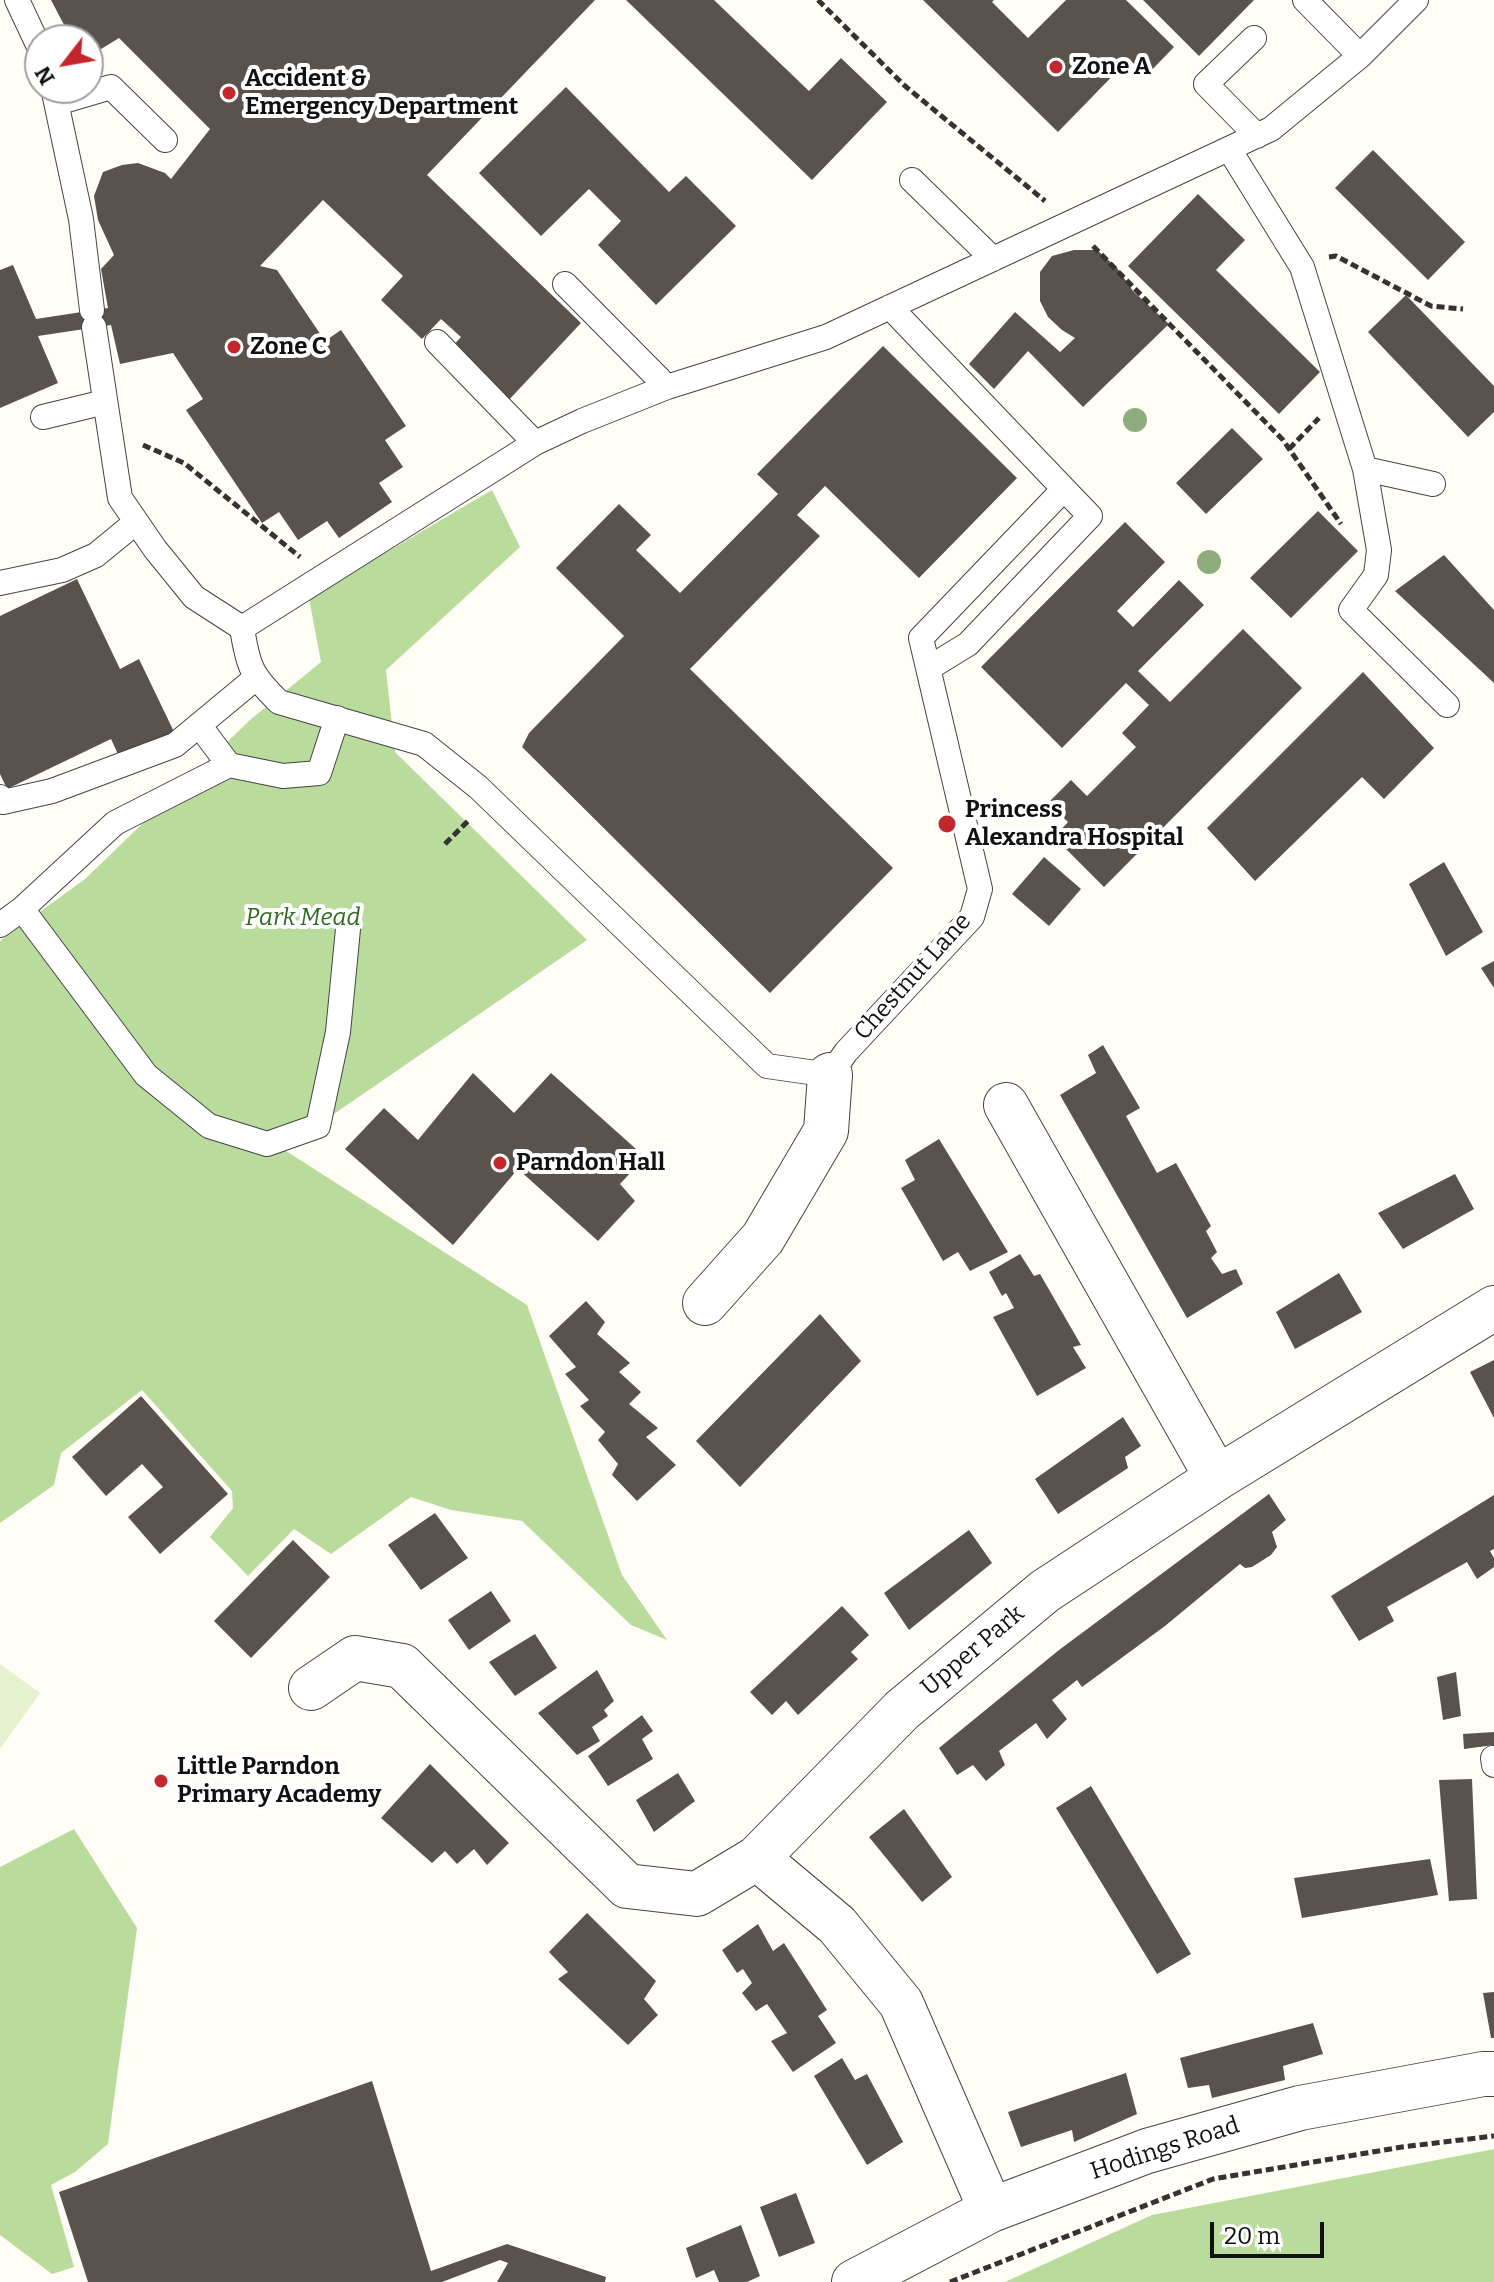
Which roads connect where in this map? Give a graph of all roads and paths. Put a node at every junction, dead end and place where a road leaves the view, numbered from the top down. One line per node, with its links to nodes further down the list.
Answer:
1 (17, 0): 5 (lane)
2 (818, 0): 14 (path)
3 (1305, 0): 7 (lane)
4 (1416, 0): 7 (lane)
5 (28, 24)
6 (1254, 38): 10 (lane)
7 (1360, 56): 10 (lane)
8 (104, 88): 11 (lane)
9 (57, 104): 22 (lane)
10 (1257, 136): 12 (lane)
11 (165, 140)
12 (1229, 149): 14 (lane); 16 (lane)
13 (912, 180): 15 (lane)
14 (1071, 223): 15 (lane); 30 (path)
15 (993, 259): 18 (lane)
16 (1298, 261): 19 (path); 26 (lane)
17 (565, 284): 21 (lane)
18 (890, 307): 21 (lane); 28 (lane)
19 (1463, 309)
20 (437, 342): 25 (lane)
21 (667, 387): 25 (lane)
22 (105, 402): 23 (lane); 24 (lane)
23 (43, 417)
24 (110, 441): 29 (lane); 31 (path)
25 (535, 443): 31 (lane)
26 (1365, 469): 27 (lane); 36 (lane)
27 (1433, 484)
28 (1064, 489): 34 (lane, Chestnut Lane); 34 (lane)
29 (135, 523): 32 (lane); 33 (lane)
30 (1341, 524)
31 (315, 582): 33 (lane)
32 (0, 583)
33 (242, 628): 35 (lane)
34 (929, 668): 44 (lane, Chestnut Lane)
35 (257, 677): 37 (lane); 38 (lane)
36 (1447, 705)
37 (337, 718): 39 (lane); 44 (lane)
38 (199, 725): 39 (lane); 40 (lane)
39 (229, 765): 41 (lane)
40 (0, 797)
41 (22, 909): 42 (lane); 43 (lane)
42 (0, 925)
43 (348, 929)
44 (830, 1075): 46 (street)
45 (1006, 1105): 48 (street)
46 (705, 1303)
47 (1494, 1308): 48 (street, Upper Park)
48 (1217, 1478): 52 (street, Upper Park)
49 (311, 1688): 52 (street, Upper Park)
50 (1493, 1758): 51 (lane)
51 (1494, 1765)
52 (757, 1858): 55 (street)
53 (1494, 2074): 55 (street, Hodings Road)
54 (1494, 2136): 57 (path)
55 (991, 2210): 56 (street, Hodings Road)
56 (854, 2282)
57 (948, 2282)

